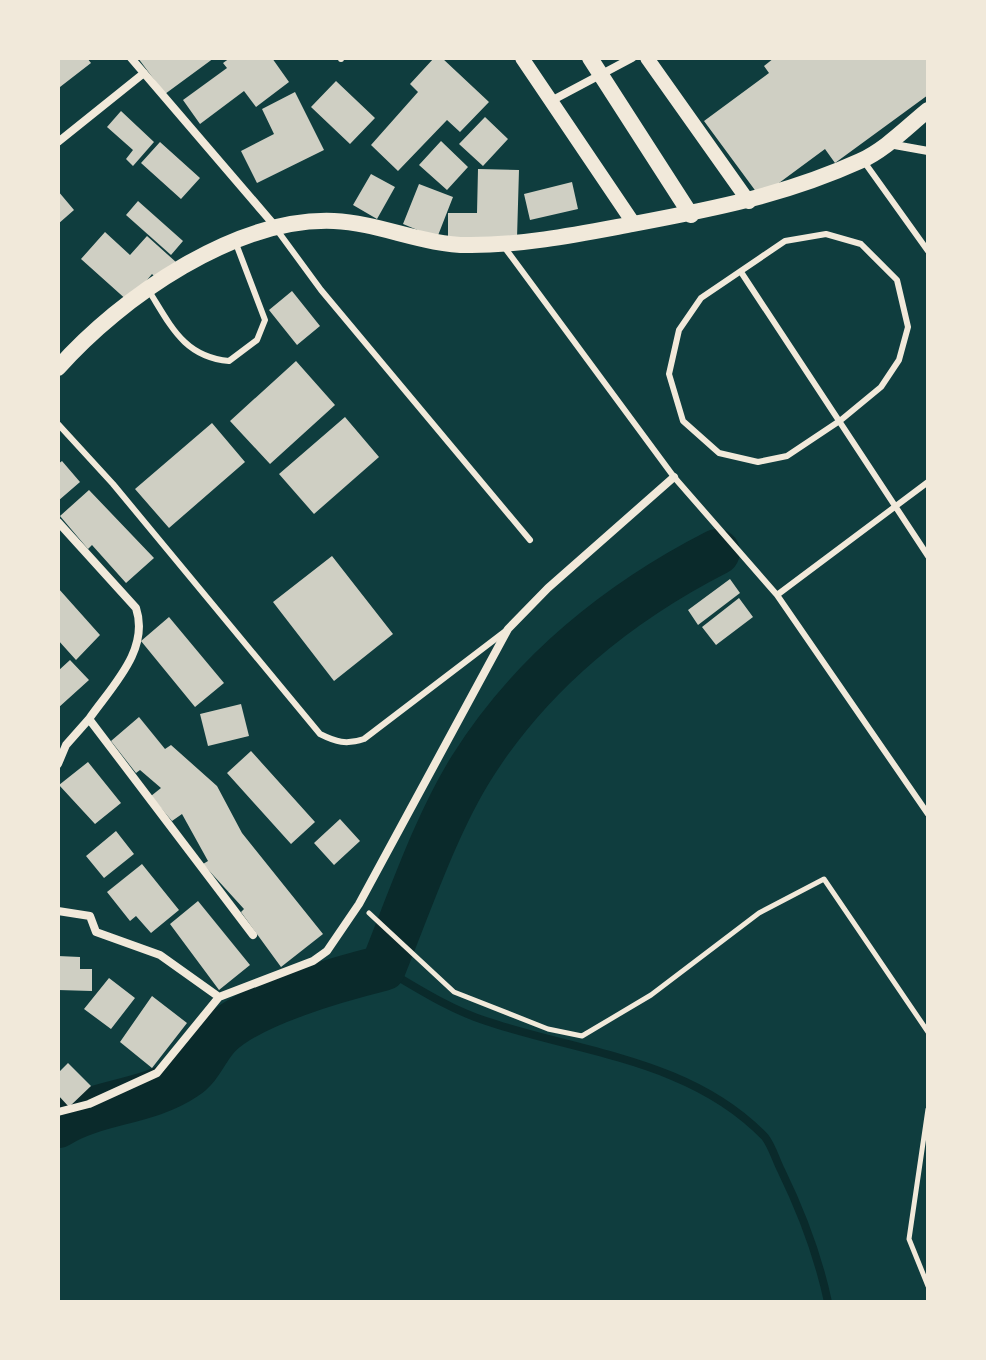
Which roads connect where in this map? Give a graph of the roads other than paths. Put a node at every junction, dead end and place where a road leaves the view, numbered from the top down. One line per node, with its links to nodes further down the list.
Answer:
1 (131, 58): 6 (street)
2 (522, 58): 8 (street)
3 (590, 58): 7 (main road)
4 (632, 58): 7 (street)
5 (647, 58): 14 (street)
6 (144, 73): 10 (street); 17 (street)
7 (602, 76): 8 (street); 15 (main road)
8 (551, 101): 16 (street)
9 (928, 110): 11 (main road)
10 (58, 142)
11 (886, 144): 12 (street); 13 (main road)
12 (928, 151)
13 (863, 160): 14 (main road); 20 (lane)
14 (749, 202): 15 (main road)
15 (691, 215): 16 (main road)
16 (634, 224): 19 (main road)
17 (275, 226): 18 (main road); 19 (main road); 30 (lane)
18 (235, 241): 22 (main road); 22 (lane)
19 (503, 245): 26 (lane)
20 (928, 251)
21 (741, 272): 24 (lane); 24 (lane); 24 (lane)
22 (149, 291): 23 (main road)
23 (58, 368)
24 (841, 420): 28 (lane)
25 (58, 424): 33 (lane)
26 (674, 477): 32 (lane); 33 (street)
27 (928, 482): 28 (lane)
28 (894, 506): 31 (lane); 32 (lane)
29 (58, 522): 34 (street)
30 (530, 540)
31 (928, 556)
32 (777, 595): 36 (lane)
33 (508, 629): 39 (street)
34 (89, 719): 35 (street); 38 (street)
35 (58, 764)
36 (928, 814)
37 (58, 911): 39 (street)
38 (253, 935)
39 (219, 997): 40 (street)
40 (58, 1112)

